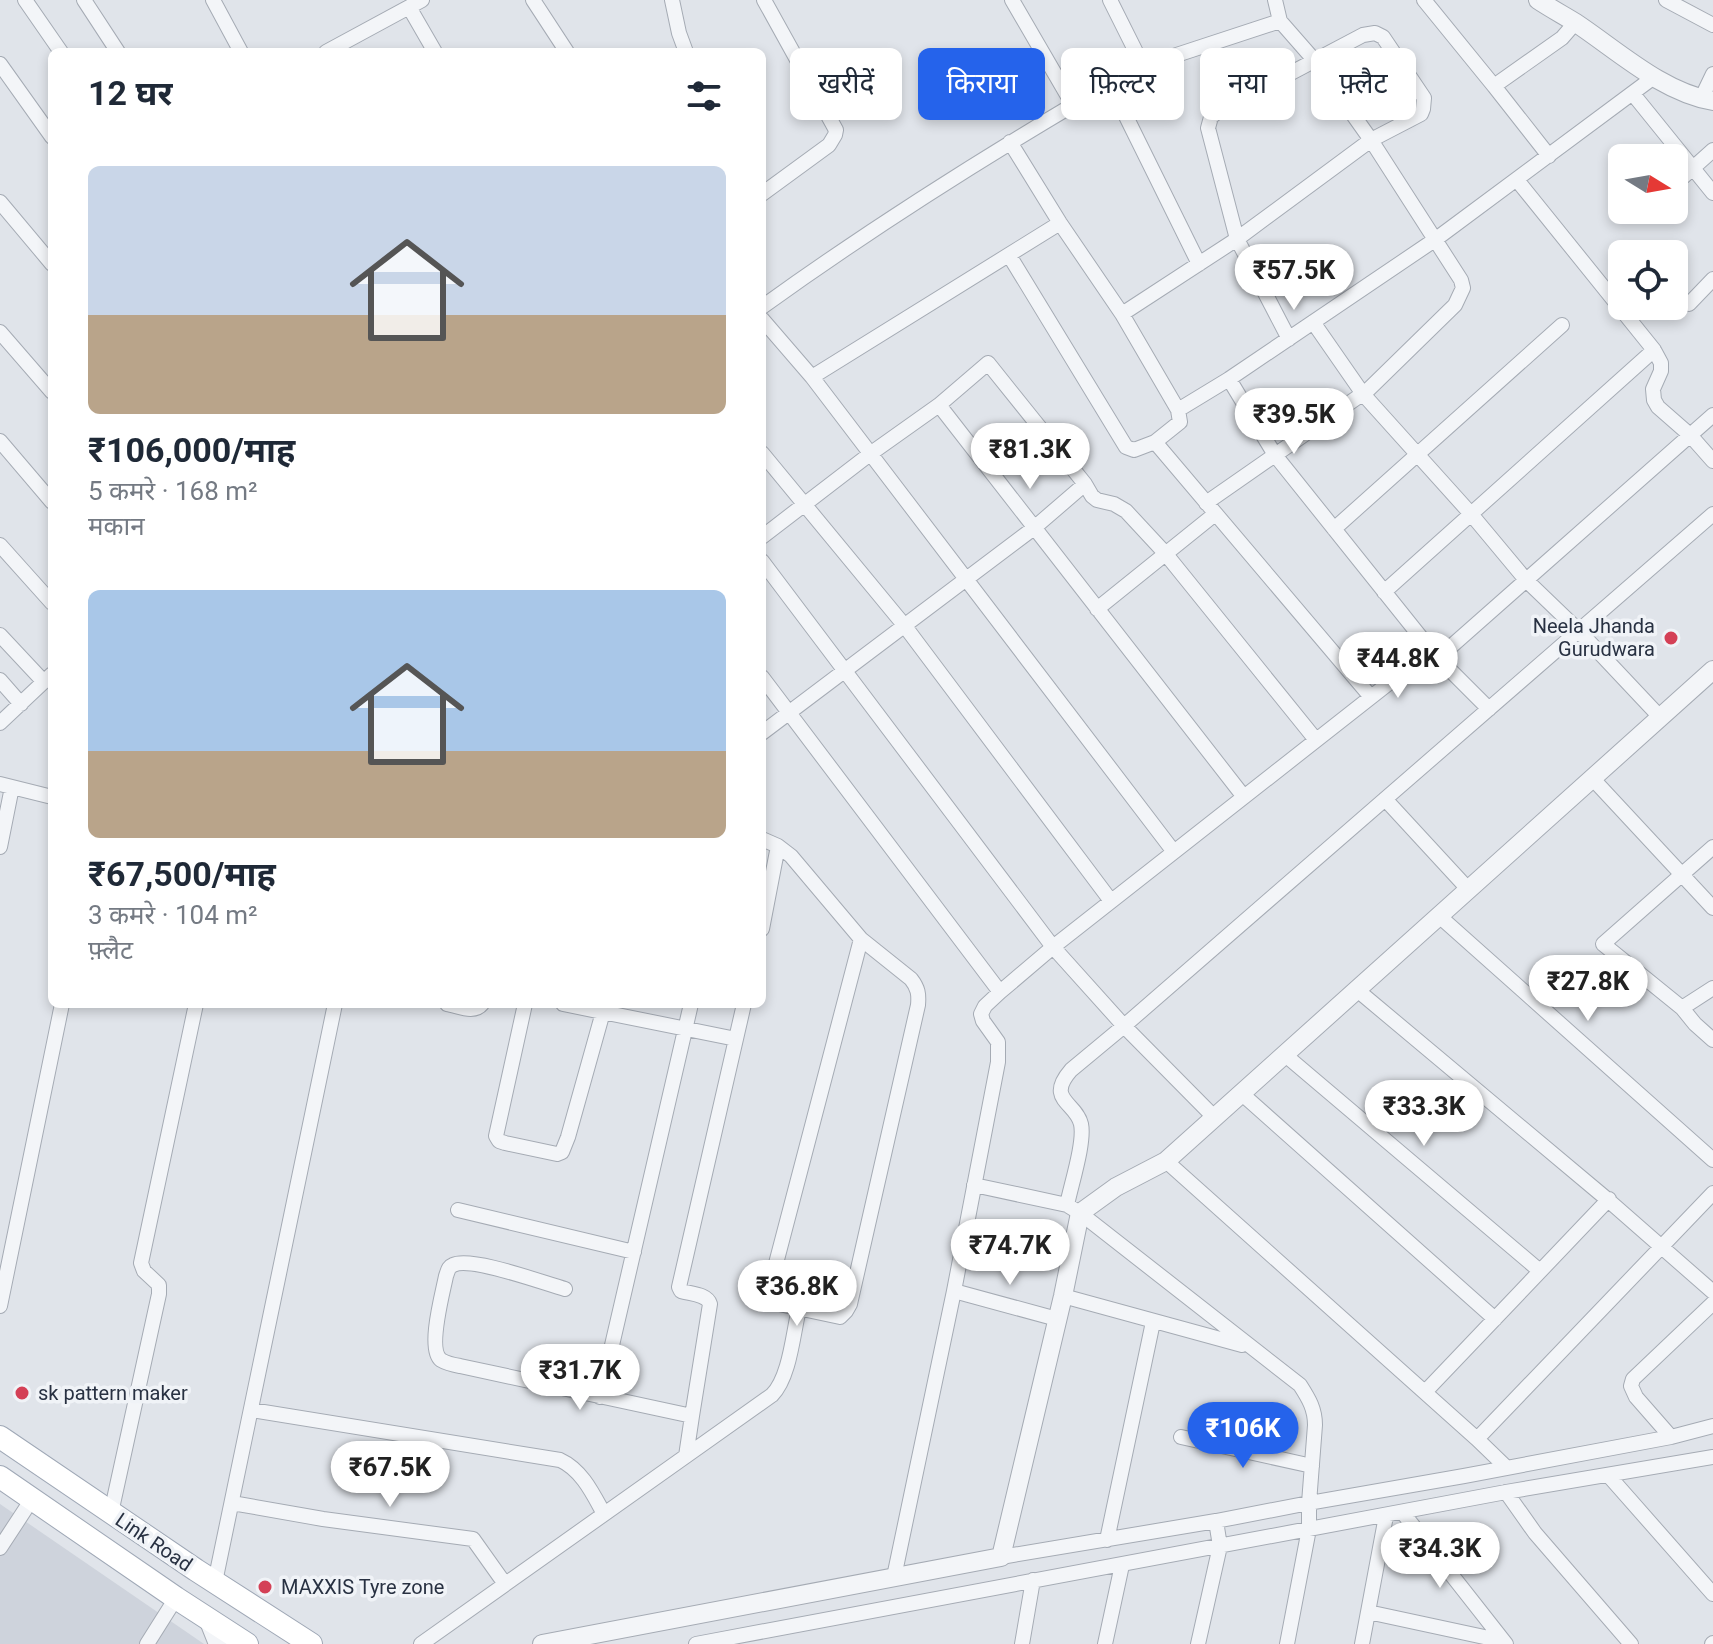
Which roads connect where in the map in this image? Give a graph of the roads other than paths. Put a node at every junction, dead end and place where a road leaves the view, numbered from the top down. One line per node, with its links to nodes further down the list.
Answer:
1 (25, 0): 17 (street)
2 (84, 0): 18 (street)
3 (213, 0): 19 (street)
4 (533, 0): 22 (street)
5 (672, 0): 23 (street)
6 (764, 0): 51 (street)
7 (1012, 0): 33 (street)
8 (1110, 0): 24 (street)
9 (1275, 0): 14 (street)
10 (1424, 0): 35 (street)
11 (1538, 0): 15 (street)
12 (1666, 0): 16 (street)
13 (415, 4): 20 (street); 21 (street)
14 (1280, 21): 27 (street); 28 (street)
15 (1575, 23): 32 (street); 35 (street)
16 (1713, 25)
17 (58, 48)
18 (115, 48)
19 (239, 48)
20 (344, 48)
21 (433, 48)
22 (564, 48)
23 (685, 48)
24 (1134, 48)
25 (1339, 48): 26 (street)
26 (1390, 48)
27 (1184, 53)
28 (1311, 56)
29 (1311, 63): 55 (street)
30 (0, 64): 43 (street)
31 (1713, 74): 37 (street)
32 (1654, 77): 36 (street); 37 (street)
33 (1061, 84)
34 (1416, 86): 39 (street)
35 (1494, 86): 47 (street)
36 (1633, 94): 47 (street); 48 (street)
37 (1707, 100)
38 (1061, 112): 45 (street)
39 (1416, 118)
40 (1128, 120): 59 (street)
41 (1357, 120): 44 (street)
42 (1412, 120): 44 (street)
43 (48, 131)
44 (1371, 140): 55 (street); 56 (street)
45 (1010, 142): 54 (street); 61 (street)
46 (1713, 150): 48 (street)
47 (1549, 156): 50 (street)
48 (1694, 168): 49 (street); 52 (street)
49 (1688, 173)
50 (1517, 180): 56 (street); 69 (street)
51 (766, 187)
52 (1713, 193)
53 (0, 202): 58 (street)
54 (1060, 223): 57 (street); 63 (street)
55 (1237, 239): 59 (street); 68 (street)
56 (1436, 239): 64 (street); 73 (street)
57 (1009, 255): 70 (street); 79 (street)
58 (48, 259)
59 (1199, 264): 63 (street)
60 (1713, 279): 62 (street)
61 (766, 304)
62 (1689, 304)
63 (1122, 314): 75 (street)
64 (1313, 322): 68 (street); 73 (street)
65 (766, 324): 70 (street)
66 (1562, 325): 82 (street)
67 (0, 332): 72 (street)
68 (1289, 339): 71 (street)
69 (1654, 350): 77 (street); 89 (street)
70 (812, 377): 80 (street)
71 (1229, 379): 75 (street); 81 (street)
72 (48, 387)
73 (1363, 394): 81 (street); 82 (street)
74 (939, 405): 80 (street); 85 (street); 91 (street)
75 (1178, 410): 79 (street)
76 (1713, 415): 77 (street)
77 (1690, 435): 84 (street); 98 (street)
78 (0, 441): 86 (street)
79 (1155, 442): 88 (street)
80 (870, 454): 87 (street); 97 (street)
81 (1275, 455): 88 (street); 92 (street)
82 (1417, 455): 89 (street); 92 (street)
83 (766, 458): 87 (street)
84 (1713, 461)
85 (1085, 484): 91 (street); 95 (street)
86 (48, 497)
87 (804, 505): 93 (street); 102 (street)
88 (1211, 508): 95 (street); 111 (street)
89 (1471, 514): 98 (street); 99 (street)
90 (1713, 514): 103 (street)
91 (1034, 528): 97 (street); 101 (street)
92 (1334, 529): 99 (street)
93 (766, 534)
94 (0, 545): 100 (street)
95 (1165, 553): 101 (street); 118 (street)
96 (766, 566): 107 (street)
97 (965, 578): 102 (street); 128 (street)
98 (1526, 580): 103 (street); 105 (street)
99 (1384, 592): 105 (street)
100 (48, 599)
101 (1097, 609): 122 (street)
102 (904, 625): 107 (street); 131 (street)
103 (1579, 631): 113 (street); 115 (street)
104 (0, 635): 108 (street)
105 (1434, 654): 111 (street); 113 (street)
106 (1713, 670): 115 (street)
107 (845, 671): 114 (street); 136 (street)
108 (48, 678): 112 (street)
109 (0, 680): 112 (street)
110 (766, 682): 114 (street)
111 (1371, 697): 118 (street)
112 (21, 704): 116 (street)
113 (1489, 709): 123 (street)
114 (789, 711): 117 (street); 139 (street)
115 (1660, 717): 119 (street)
116 (0, 723)
117 (766, 730)
118 (1316, 740): 122 (street)
119 (1592, 778): 129 (street); 130 (street)
120 (6, 785): 121 (street); 126 (street)
121 (48, 796)
122 (1244, 797): 128 (street)
123 (1385, 799): 130 (street); 149 (street)
124 (766, 841): 125 (street)
125 (778, 846): 132 (street); 135 (street)
126 (0, 847)
127 (1713, 847): 129 (street)
128 (1174, 852): 131 (street)
129 (1681, 876): 133 (street); 147 (street)
130 (1468, 889): 134 (street)
131 (1111, 901): 136 (street)
132 (766, 905)
133 (1713, 908)
134 (1438, 915): 138 (street); 156 (street)
135 (861, 939): 172 (street); 172 (street)
136 (1053, 947): 139 (street); 149 (street)
137 (1713, 988): 147 (street)
138 (1356, 989): 153 (street); 160 (street)
139 (1000, 992): 158 (street)
140 (61, 1008): 171 (street)
141 (195, 1008): 195 (street)
142 (334, 1008): 179 (street)
143 (524, 1008): 148 (street)
144 (583, 1008): 148 (street)
145 (690, 1008): 150 (street)
146 (743, 1008): 151 (street)
147 (1682, 1008): 152 (street)
148 (603, 1012): 150 (street)
149 (1124, 1026): 155 (street); 161 (street)
150 (685, 1029): 151 (street); 164 (street)
151 (736, 1039): 180 (street)
152 (1713, 1040)
153 (1284, 1054): 154 (street); 165 (street)
154 (1241, 1093): 155 (street); 174 (street)
155 (1214, 1117): 157 (street)
156 (1713, 1160)
157 (1166, 1161): 161 (street); 177 (street)
158 (974, 1185): 161 (street); 167 (street)
159 (1713, 1193): 163 (street)
160 (1609, 1200): 163 (street); 165 (street)
161 (1073, 1209): 169 (street); 176 (street)
162 (458, 1210): 164 (street)
163 (1661, 1247): 168 (street); 185 (street)
164 (634, 1252): 178 (street)
165 (1540, 1271): 174 (street)
166 (565, 1289): 178 (street)
167 (954, 1291): 173 (street); 206 (street)
168 (1713, 1292)
169 (1063, 1296): 173 (street); 175 (street)
170 (1713, 1303): 184 (street)
171 (0, 1306)
172 (799, 1309): 186 (street)
173 (1057, 1319): 203 (street)
174 (1495, 1319): 177 (street)
175 (1153, 1322): 176 (street); 201 (street)
176 (1250, 1347): 188 (street)
177 (1425, 1392): 185 (street)
178 (600, 1397): 180 (street)
179 (252, 1410): 194 (street); 197 (street)
180 (692, 1416): 186 (street)
181 (1713, 1426): 184 (street)
182 (0, 1437): 195 (main road, Link Road)
183 (1181, 1437): 188 (street)
184 (1671, 1437): 189 (street)
185 (1477, 1439): 189 (street)
186 (686, 1456): 197 (street)
187 (1713, 1457): 190 (street)
188 (1312, 1466): 198 (street)
189 (1507, 1468): 198 (street)
190 (1609, 1476): 192 (street); 211 (street)
191 (0, 1477): 193 (main road, Link Road)
192 (1506, 1492): 196 (street); 228 (street)
193 (32, 1499): 202 (street); 212 (main road, Link Road)
194 (232, 1503): 208 (street); 209 (street)
195 (111, 1513): 208 (main road, Link Road)
196 (1403, 1513): 199 (street); 215 (street)
197 (604, 1514): 209 (street)
198 (1309, 1514): 199 (street); 200 (street); 200 (street); 226 (street)
199 (1386, 1516): 213 (street)
200 (1218, 1533): 201 (street); 205 (street); 225 (street)
201 (1107, 1540): 203 (street)
202 (0, 1548)
203 (1001, 1557): 204 (street)
204 (974, 1563): 206 (street); 210 (street)
205 (1122, 1565): 207 (street); 224 (street)
206 (894, 1577): 221 (street)
207 (1033, 1580): 210 (street); 223 (street)
208 (215, 1582): 219 (main road, Link Road)
209 (505, 1584): 220 (street)
210 (979, 1590): 222 (street)
211 (1713, 1594)
212 (176, 1598): 214 (main road, Link Road); 216 (street)
213 (1368, 1612): 215 (street); 227 (street)
214 (208, 1619): 217 (street); 218 (main road, Link Road)
215 (1504, 1642)
216 (147, 1644)
217 (218, 1644)
218 (247, 1644)
219 (311, 1644)
220 (421, 1644)
221 (542, 1644)
222 (696, 1644)
223 (1022, 1644)
224 (1105, 1644)
225 (1198, 1644)
226 (1287, 1644)
227 (1362, 1644)
228 (1631, 1644)

